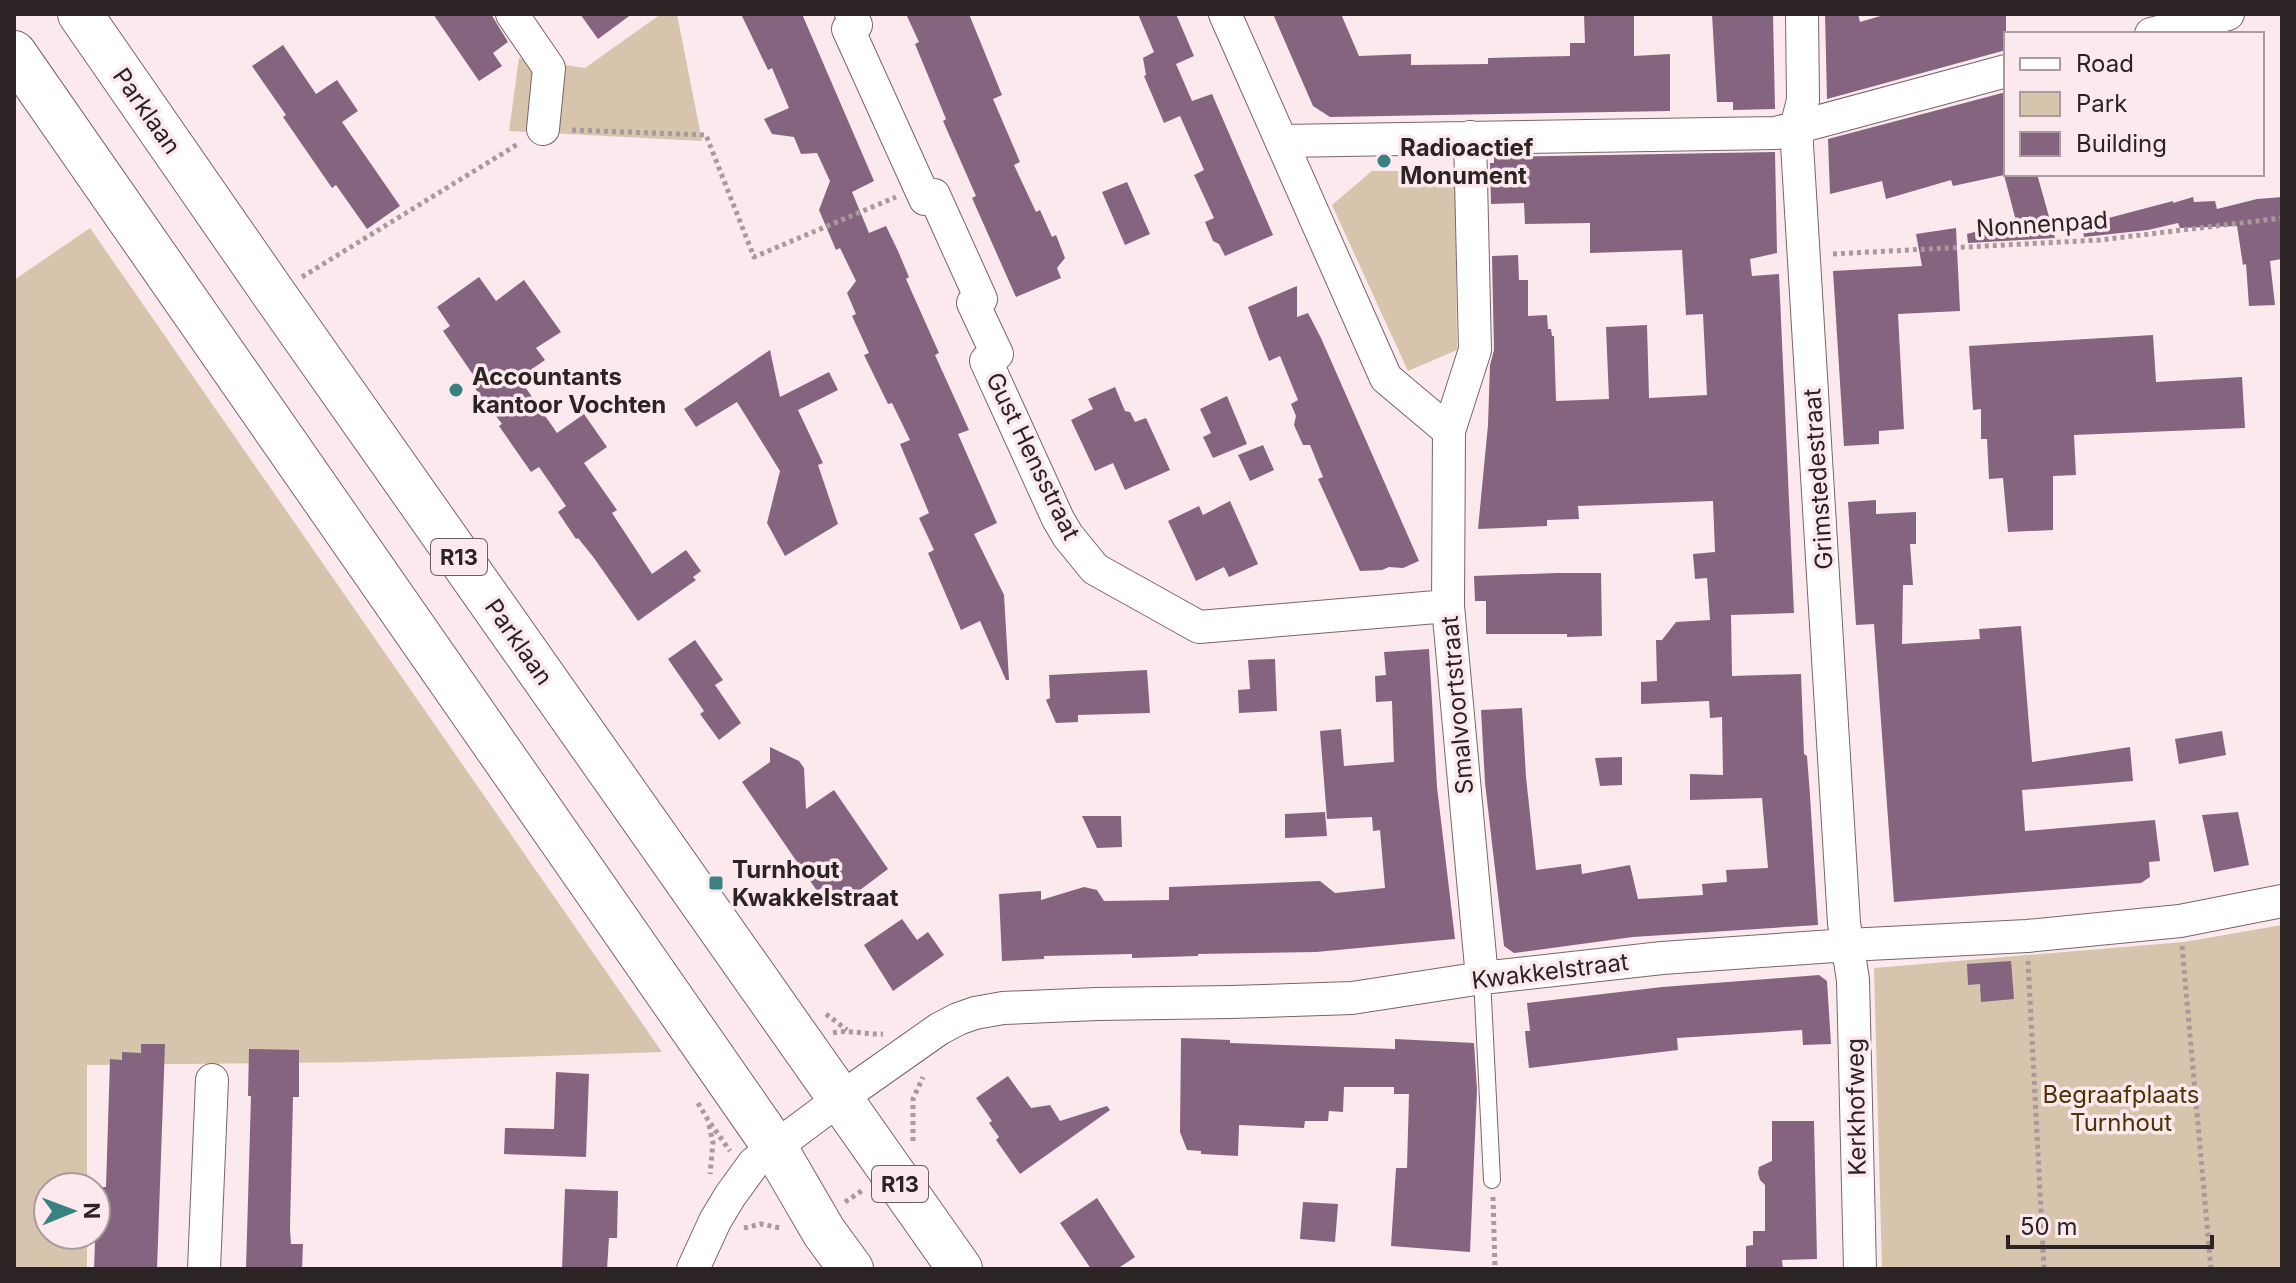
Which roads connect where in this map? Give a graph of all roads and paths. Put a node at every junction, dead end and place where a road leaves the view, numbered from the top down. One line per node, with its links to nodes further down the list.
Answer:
1 (80, 14): 18 (main road, Parklaan / R13)
2 (512, 14): 12 (street)
3 (851, 14): 15 (street, Gust Hensstraat)
4 (1225, 14): 14 (street)
5 (1802, 14): 11 (street, Grimstedestraat)
6 (2227, 14): 7 (street); 8 (street)
7 (2237, 14)
8 (2159, 32)
9 (14, 53): 31 (main road)
10 (2004, 72): 11 (street)
11 (1796, 128): 13 (street); 17 (street, Grimstedestraat)
12 (543, 129): 15 (path); 18 (path)
13 (1470, 137): 14 (street); 19 (street, Smalvoortstraat)
14 (1282, 141): 19 (street)
15 (919, 188): 20 (street, Gust Hensstraat)
16 (2282, 218): 17 (path, Nonnenpad)
17 (1803, 255): 24 (street, Grimstedestraat)
18 (274, 294): 30 (main road, Parklaan / R13)
19 (1449, 431): 20 (street, Smalvoortstraat)
20 (1448, 606): 25 (street, Smalvoortstraat)
21 (2282, 901): 22 (street, Kwakkelstraat)
22 (2180, 921): 23 (street, Kwakkelstraat); 42 (path)
23 (2027, 936): 24 (street, Kwakkelstraat); 41 (path)
24 (1848, 945): 25 (street, Kwakkelstraat); 40 (street, Kerkhofweg)
25 (1482, 978): 30 (street, Kwakkelstraat); 33 (lane)
26 (833, 1020): 27 (path)
27 (835, 1032)
28 (930, 1066): 32 (path)
29 (212, 1080): 36 (street)
30 (841, 1098): 31 (street, Kwakkelstraat); 32 (main road, Parklaan / R13)
31 (774, 1146): 34 (main road); 35 (street, Kwakkelstraat)
32 (903, 1162): 34 (path); 38 (main road, Parklaan / R13)
33 (1492, 1180): 39 (path)
34 (806, 1229): 35 (path); 37 (main road)
35 (696, 1263)
36 (204, 1269)
37 (851, 1269)
38 (960, 1269)
39 (1495, 1269)
40 (1860, 1269)
41 (2044, 1269)
42 (2211, 1269)

